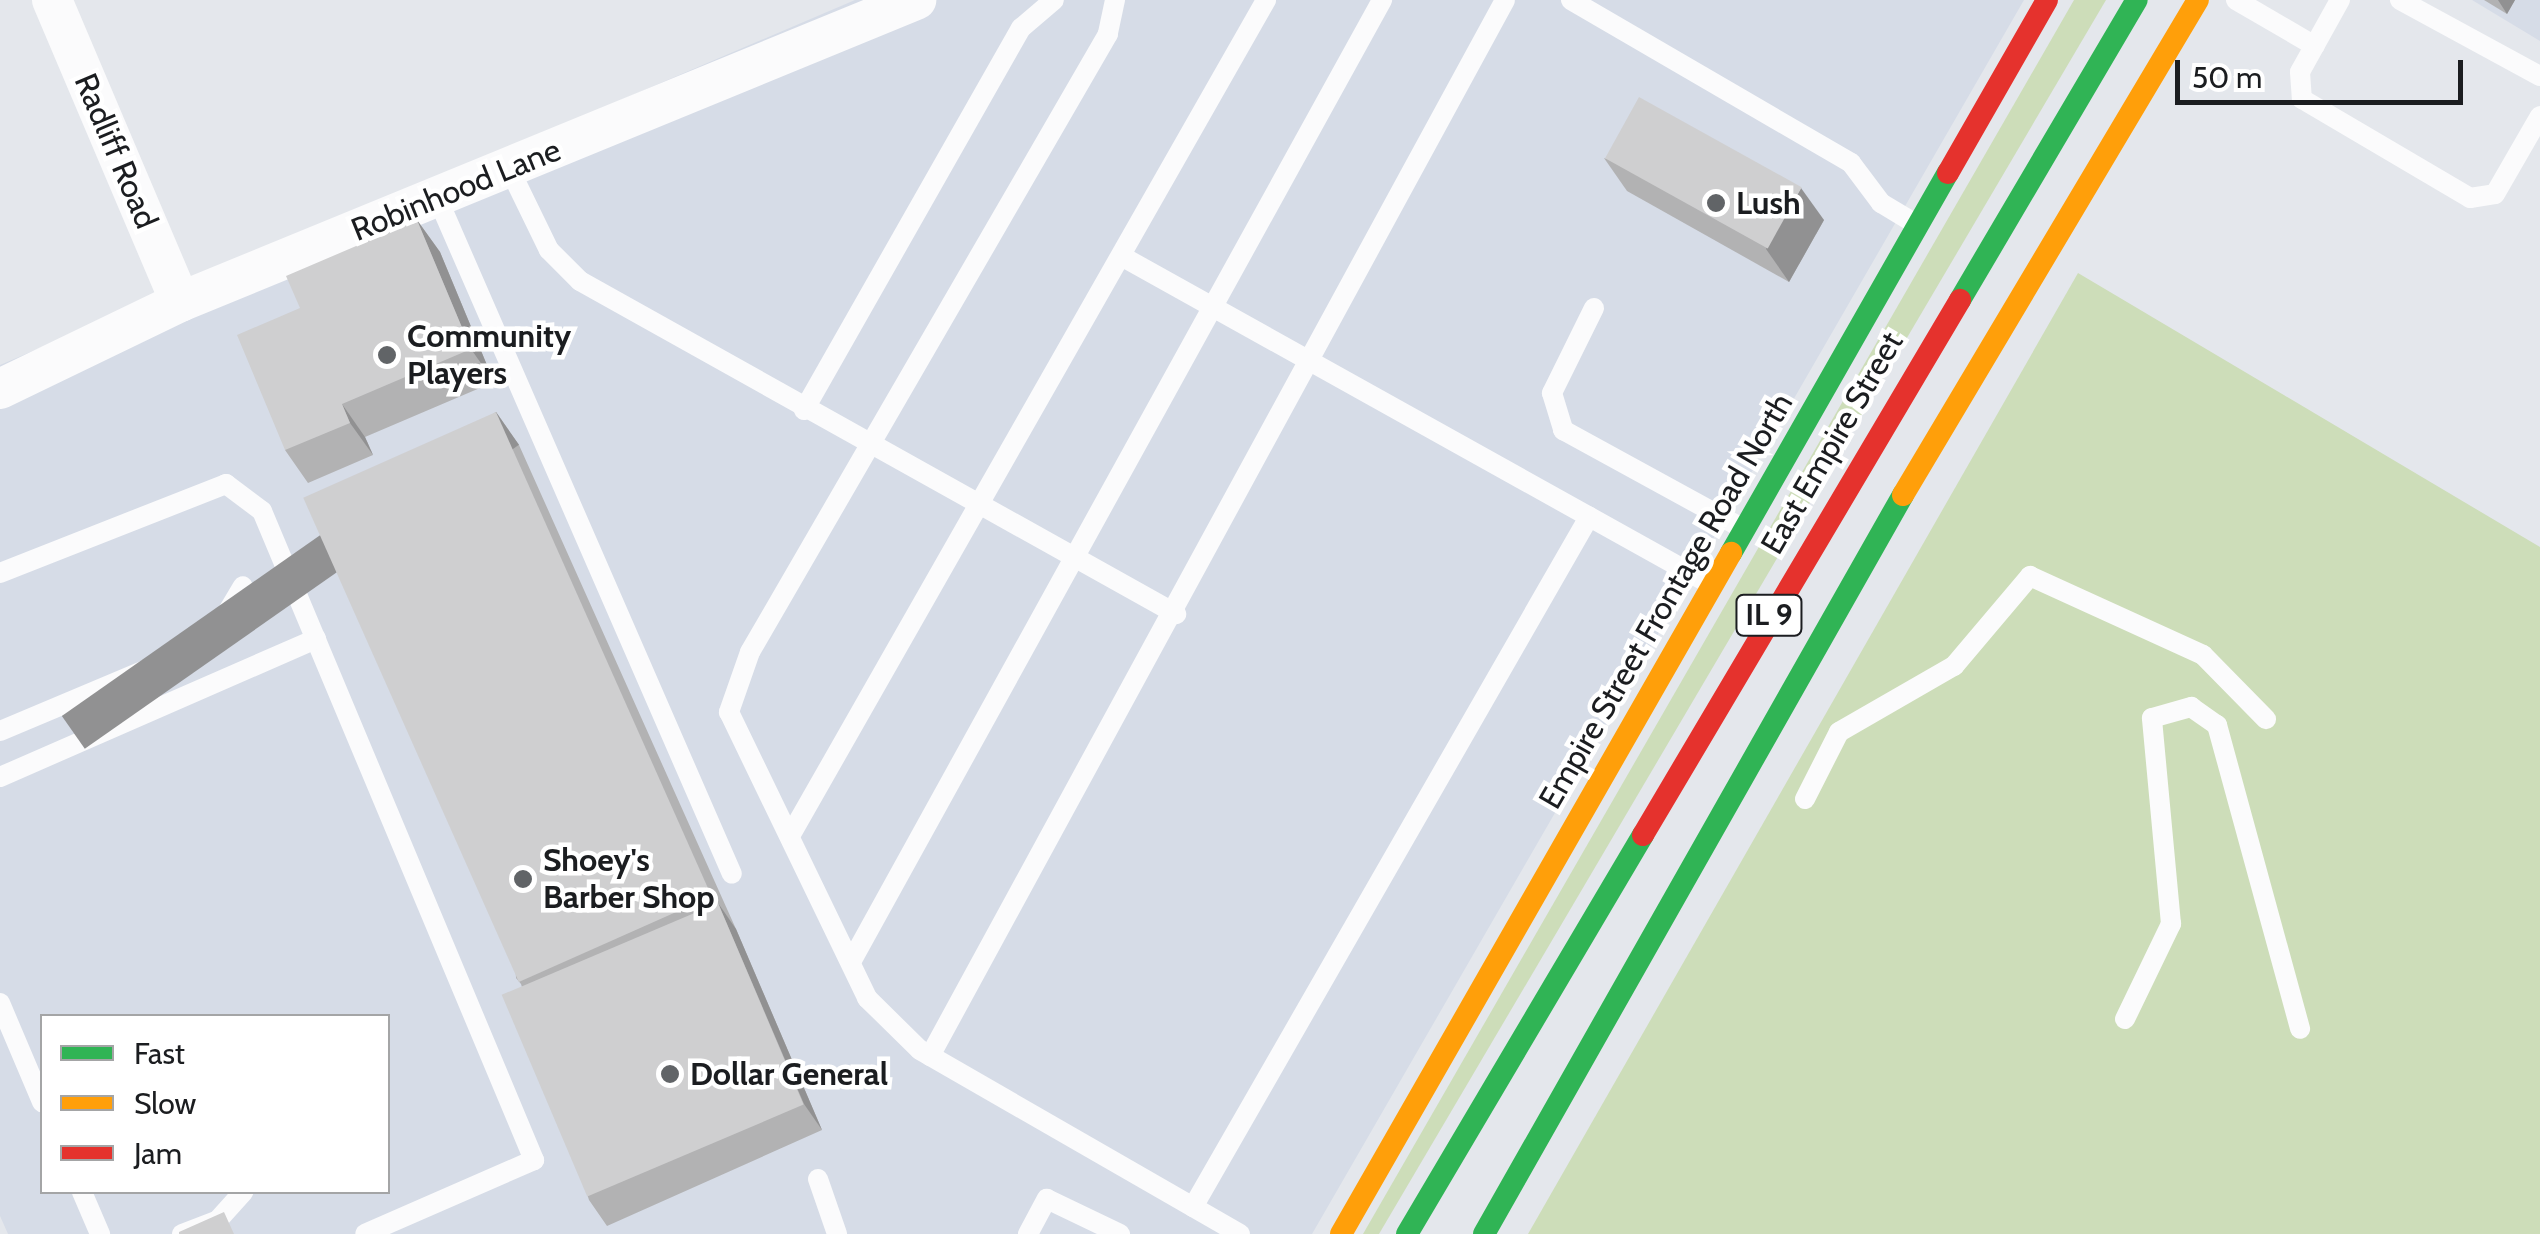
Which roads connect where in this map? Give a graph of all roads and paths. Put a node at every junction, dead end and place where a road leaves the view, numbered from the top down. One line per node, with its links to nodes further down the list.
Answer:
1 (52, 0): 22 (street, Radliff Road)
2 (916, 0): 18 (street, Robinhood Lane)
3 (1054, 0): 27 (lane)
4 (1115, 0): 28 (lane)
5 (1266, 0): 21 (lane)
6 (1382, 0): 23 (lane)
7 (1505, 0): 25 (lane)
8 (1571, 0): 20 (lane)
9 (2047, 0): 20 (main road, Empire Street Frontage Road North)
10 (2137, 0): 62 (main road, East Empire Street / IL 9)
11 (2198, 0): 63 (main road, IL 9)
12 (2236, 0): 15 (lane)
13 (2340, 0): 15 (lane)
14 (2400, 0): 16 (lane)
15 (2315, 46): 17 (lane)
16 (2540, 76)
17 (2540, 116)
18 (509, 168): 19 (street, Robinhood Lane); 27 (lane)
19 (437, 198): 22 (street, Robinhood Lane); 43 (lane)
20 (1918, 226): 31 (main road, Empire Street Frontage Road North)
21 (1123, 257): 23 (lane); 29 (lane)
22 (180, 302): 26 (street, Robinhood Lane)
23 (1214, 308): 25 (lane); 32 (lane)
24 (1594, 308): 31 (lane)
25 (1310, 363): 30 (lane); 36 (lane)
26 (0, 388)
27 (804, 410): 28 (lane)
28 (870, 446): 29 (lane); 42 (lane)
29 (984, 510): 32 (lane); 42 (lane)
30 (1589, 517): 34 (lane); 53 (lane)
31 (1744, 529): 34 (main road, Empire Street Frontage Road North)
32 (1078, 560): 36 (lane); 44 (lane)
33 (0, 573): 37 (lane)
34 (1712, 585): 61 (main road, Empire Street Frontage Road North)
35 (244, 586): 39 (lane)
36 (1176, 614): 48 (lane)
37 (316, 639): 40 (lane); 56 (lane)
38 (2266, 719): 41 (lane)
39 (0, 731)
40 (0, 778)
41 (1805, 798)
42 (790, 836): 44 (lane)
43 (732, 874)
44 (851, 962): 48 (lane)
45 (0, 1003): 49 (lane)
46 (2125, 1019): 47 (lane)
47 (2300, 1030)
48 (930, 1056): 53 (lane)
49 (40, 1097)
50 (818, 1179): 57 (lane)
51 (83, 1194): 54 (lane)
52 (241, 1194): 55 (lane)
53 (1194, 1207): 60 (lane)
54 (100, 1234)
55 (182, 1234)
56 (365, 1234)
57 (838, 1234)
58 (1028, 1234): 59 (lane)
59 (1120, 1234)
60 (1240, 1234)
61 (1341, 1234)
62 (1407, 1234)
63 (1484, 1234)

